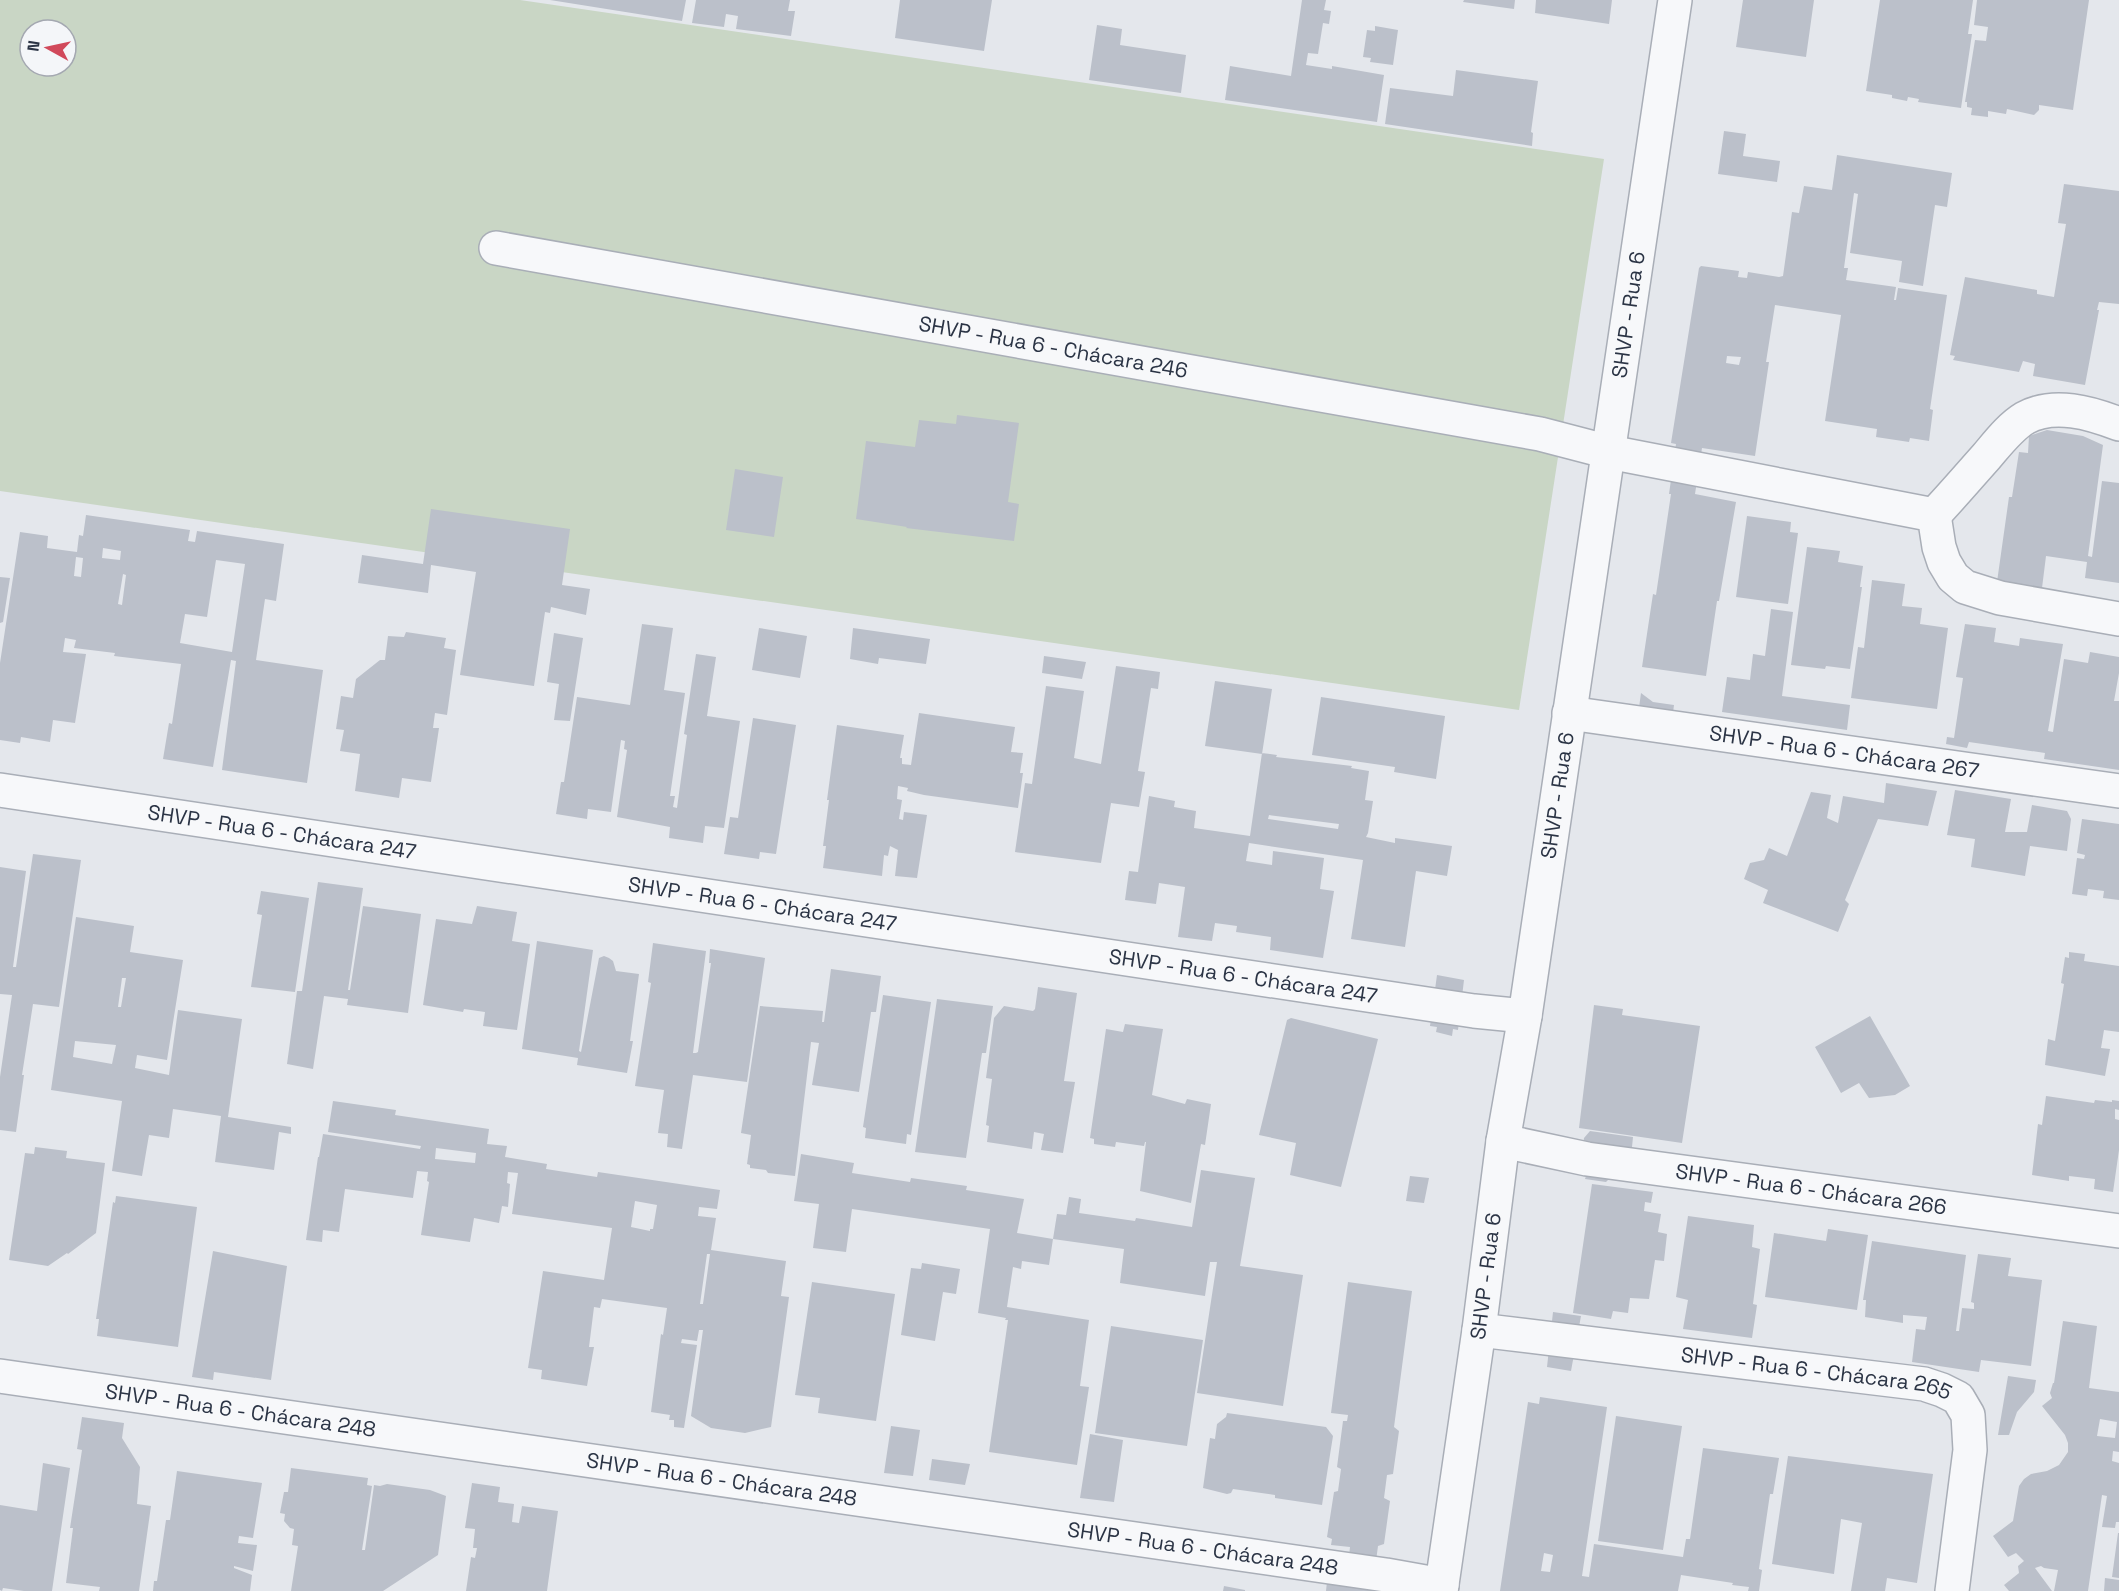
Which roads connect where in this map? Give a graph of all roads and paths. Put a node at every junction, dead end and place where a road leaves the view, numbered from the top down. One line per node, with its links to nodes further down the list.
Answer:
1 (1675, 0): 4 (street, SHVP - Rua 6)
2 (496, 248): 4 (street, SHVP - Rua 6 - Chácara 246)
3 (2119, 423): 5 (street)
4 (1609, 452): 5 (street); 7 (street, SHVP - Rua 6)
5 (1934, 515): 6 (street)
6 (2119, 620)
7 (1569, 713): 9 (street, SHVP - Rua 6 - Chácara 267); 10 (street, SHVP - Rua 6)
8 (0, 790): 10 (street, SHVP - Rua 6 - Chácara 247)
9 (2119, 791)
10 (1525, 1017): 11 (street, SHVP - Rua 6)
11 (1503, 1141): 12 (street, SHVP - Rua 6 - Chácara 266); 13 (street, SHVP - Rua 6)
12 (2119, 1231)
13 (1479, 1330): 15 (street, SHVP - Rua 6); 16 (street, SHVP - Rua 6 - Chácara 265)
14 (0, 1376): 15 (street, SHVP - Rua 6 - Chácara 248)
15 (1442, 1588)
16 (1952, 1591)

